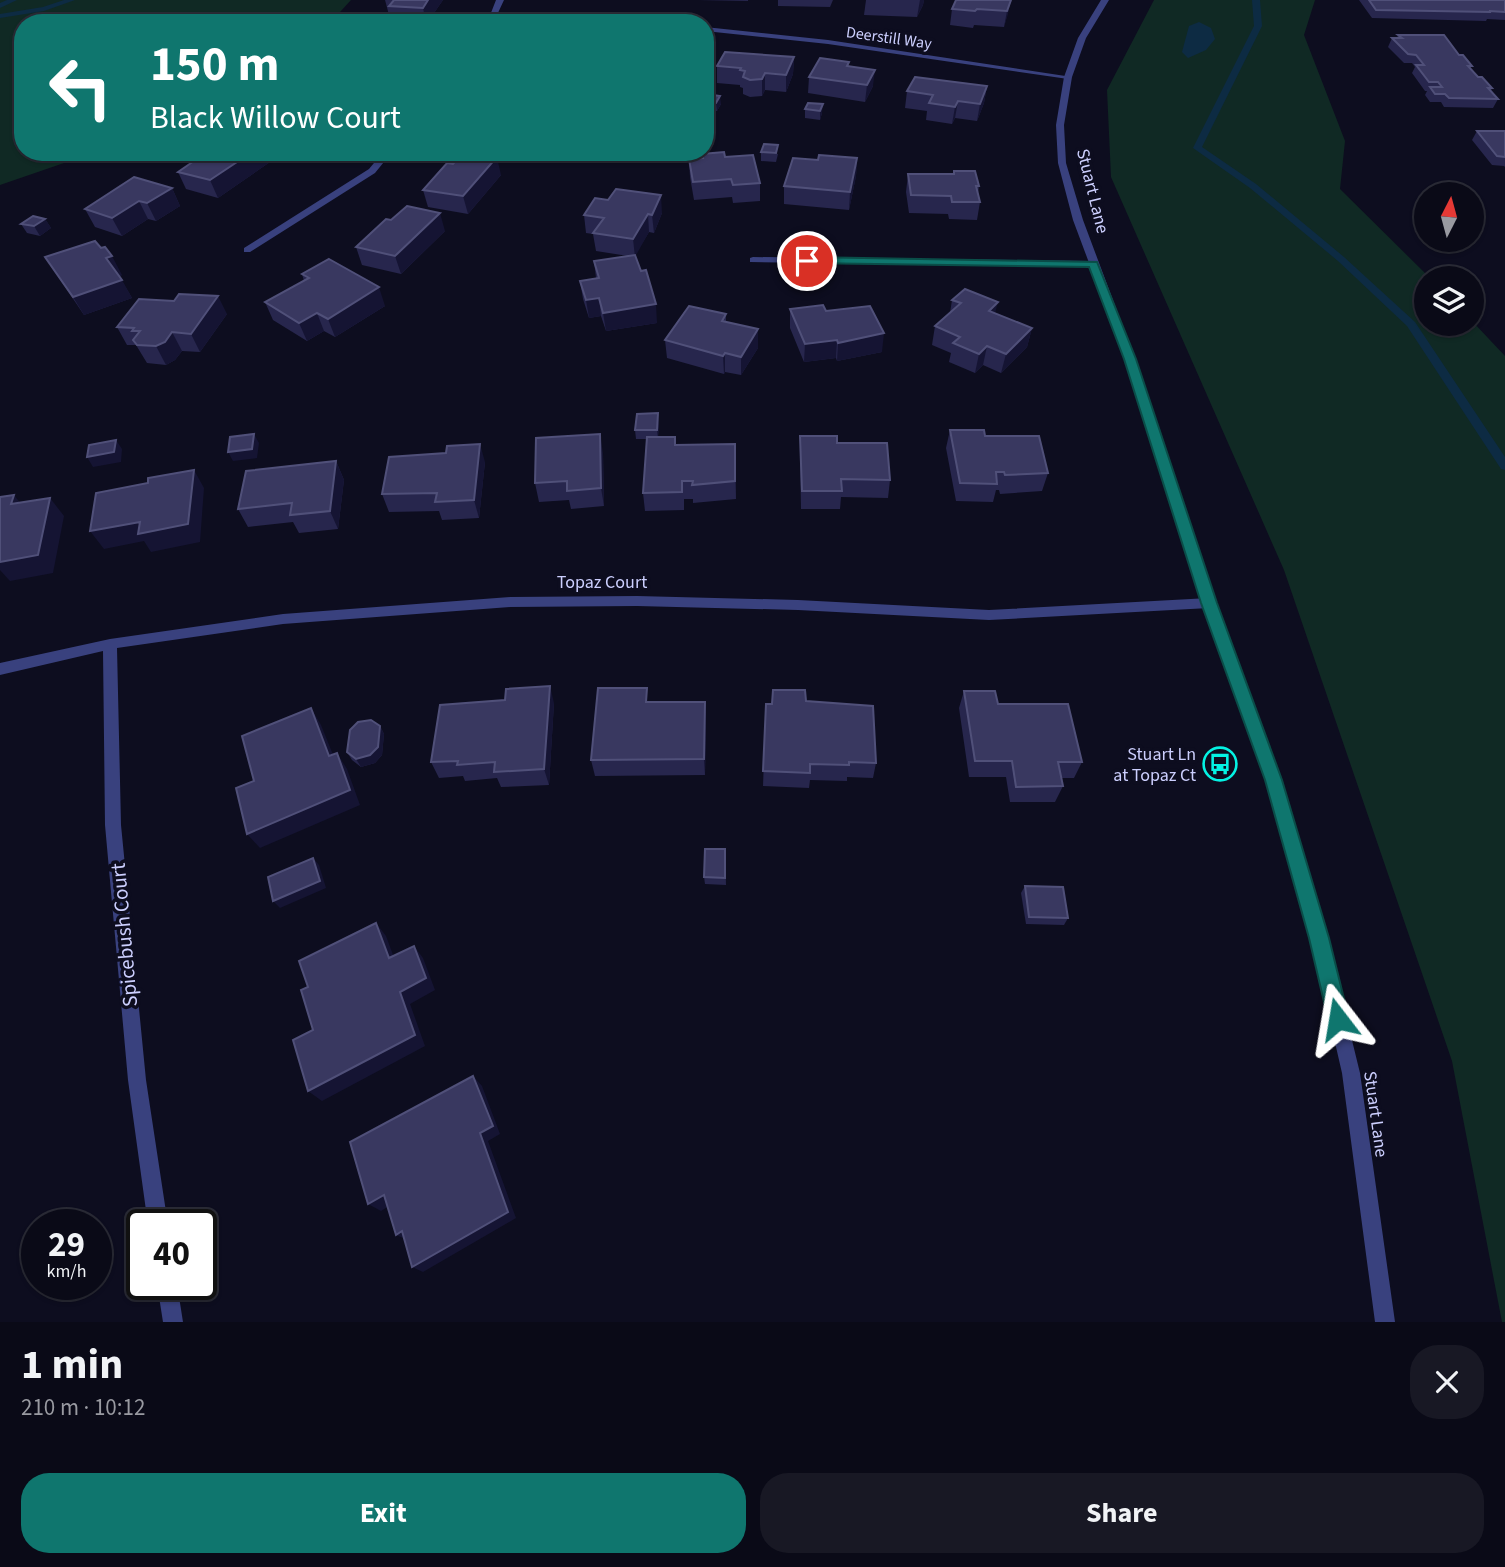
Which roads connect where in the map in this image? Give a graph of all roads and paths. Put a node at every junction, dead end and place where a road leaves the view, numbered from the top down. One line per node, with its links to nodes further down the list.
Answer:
1 (1105, 0): 3 (street, Stuart Lane)
2 (714, 30): 3 (street, Deerstill Way)
3 (1068, 76): 7 (street, Stuart Lane)
4 (380, 161): 5 (street)
5 (247, 250)
6 (753, 260): 7 (street)
7 (1093, 264): 8 (street, Stuart Lane)
8 (1209, 603): 9 (street, Topaz Court); 14 (street, Stuart Lane)
9 (110, 644): 10 (street, Topaz Court); 11 (street, Spicebush Court)
10 (0, 669)
11 (156, 1209)
12 (170, 1300): 13 (street)
13 (173, 1322)
14 (1385, 1322)

